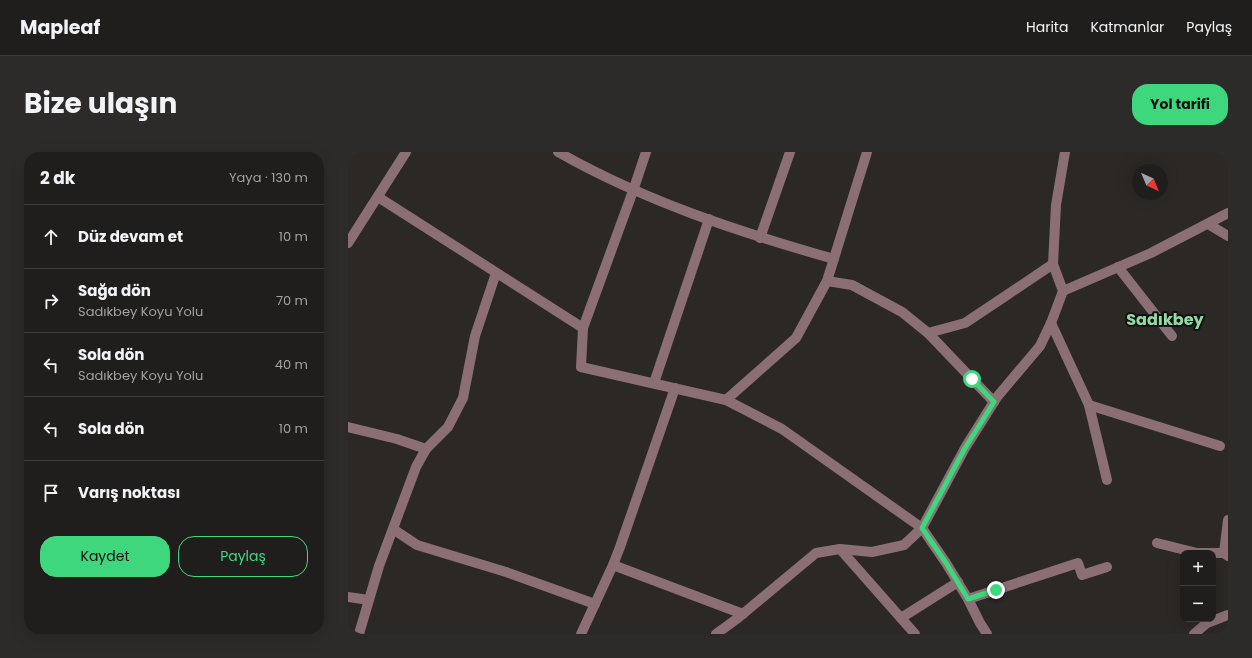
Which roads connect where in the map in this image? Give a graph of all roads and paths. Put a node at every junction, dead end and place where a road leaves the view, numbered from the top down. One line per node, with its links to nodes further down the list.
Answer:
1 (406, 152): 8 (street)
2 (558, 152): 7 (street)
3 (646, 152): 7 (street)
4 (790, 152): 13 (street)
5 (867, 152): 15 (street)
6 (1064, 152): 16 (street)
7 (633, 191): 10 (street); 22 (street)
8 (378, 197): 14 (street); 18 (street)
9 (1228, 213): 11 (street)
10 (709, 219): 13 (street); 25 (street)
11 (1208, 224): 12 (street); 17 (street)
12 (1228, 236)
13 (760, 238): 15 (street)
14 (348, 243)
15 (834, 260): 19 (street)
16 (1053, 264): 20 (street); 23 (street)
17 (1118, 267): 20 (street); 24 (street)
18 (496, 273): 22 (street); 32 (street)
19 (827, 281): 23 (street); 27 (street)
20 (1063, 291): 21 (street)
21 (1051, 323): 28 (street); 29 (street)
22 (583, 328): 25 (street)
23 (928, 333): 28 (street)
24 (1172, 336)
25 (654, 383): 26 (street)
26 (676, 388): 27 (street); 40 (street)
27 (726, 400): 35 (street)
28 (994, 402): 35 (street)
29 (1089, 405): 31 (street); 33 (street)
30 (348, 427): 32 (street)
31 (1220, 446)
32 (426, 449): 36 (street)
33 (1106, 480)
34 (1228, 520): 39 (street)
35 (922, 528): 38 (street); 42 (street)
36 (393, 529): 45 (street); 46 (street)
37 (1157, 543): 39 (street)
38 (840, 549): 47 (street); 49 (street)
39 (1226, 554)
40 (613, 565): 46 (street); 47 (street)
41 (1107, 567): 44 (street)
42 (958, 582): 44 (street); 49 (street)
43 (348, 597): 45 (street)
44 (968, 599): 54 (street)
45 (369, 600): 50 (street)
46 (595, 604): 51 (street)
47 (743, 614): 52 (street)
48 (1228, 615): 55 (street)
49 (901, 618): 53 (street)
50 (359, 634)
51 (581, 634)
52 (716, 634)
53 (915, 634)
54 (987, 634)
55 (1194, 634)

